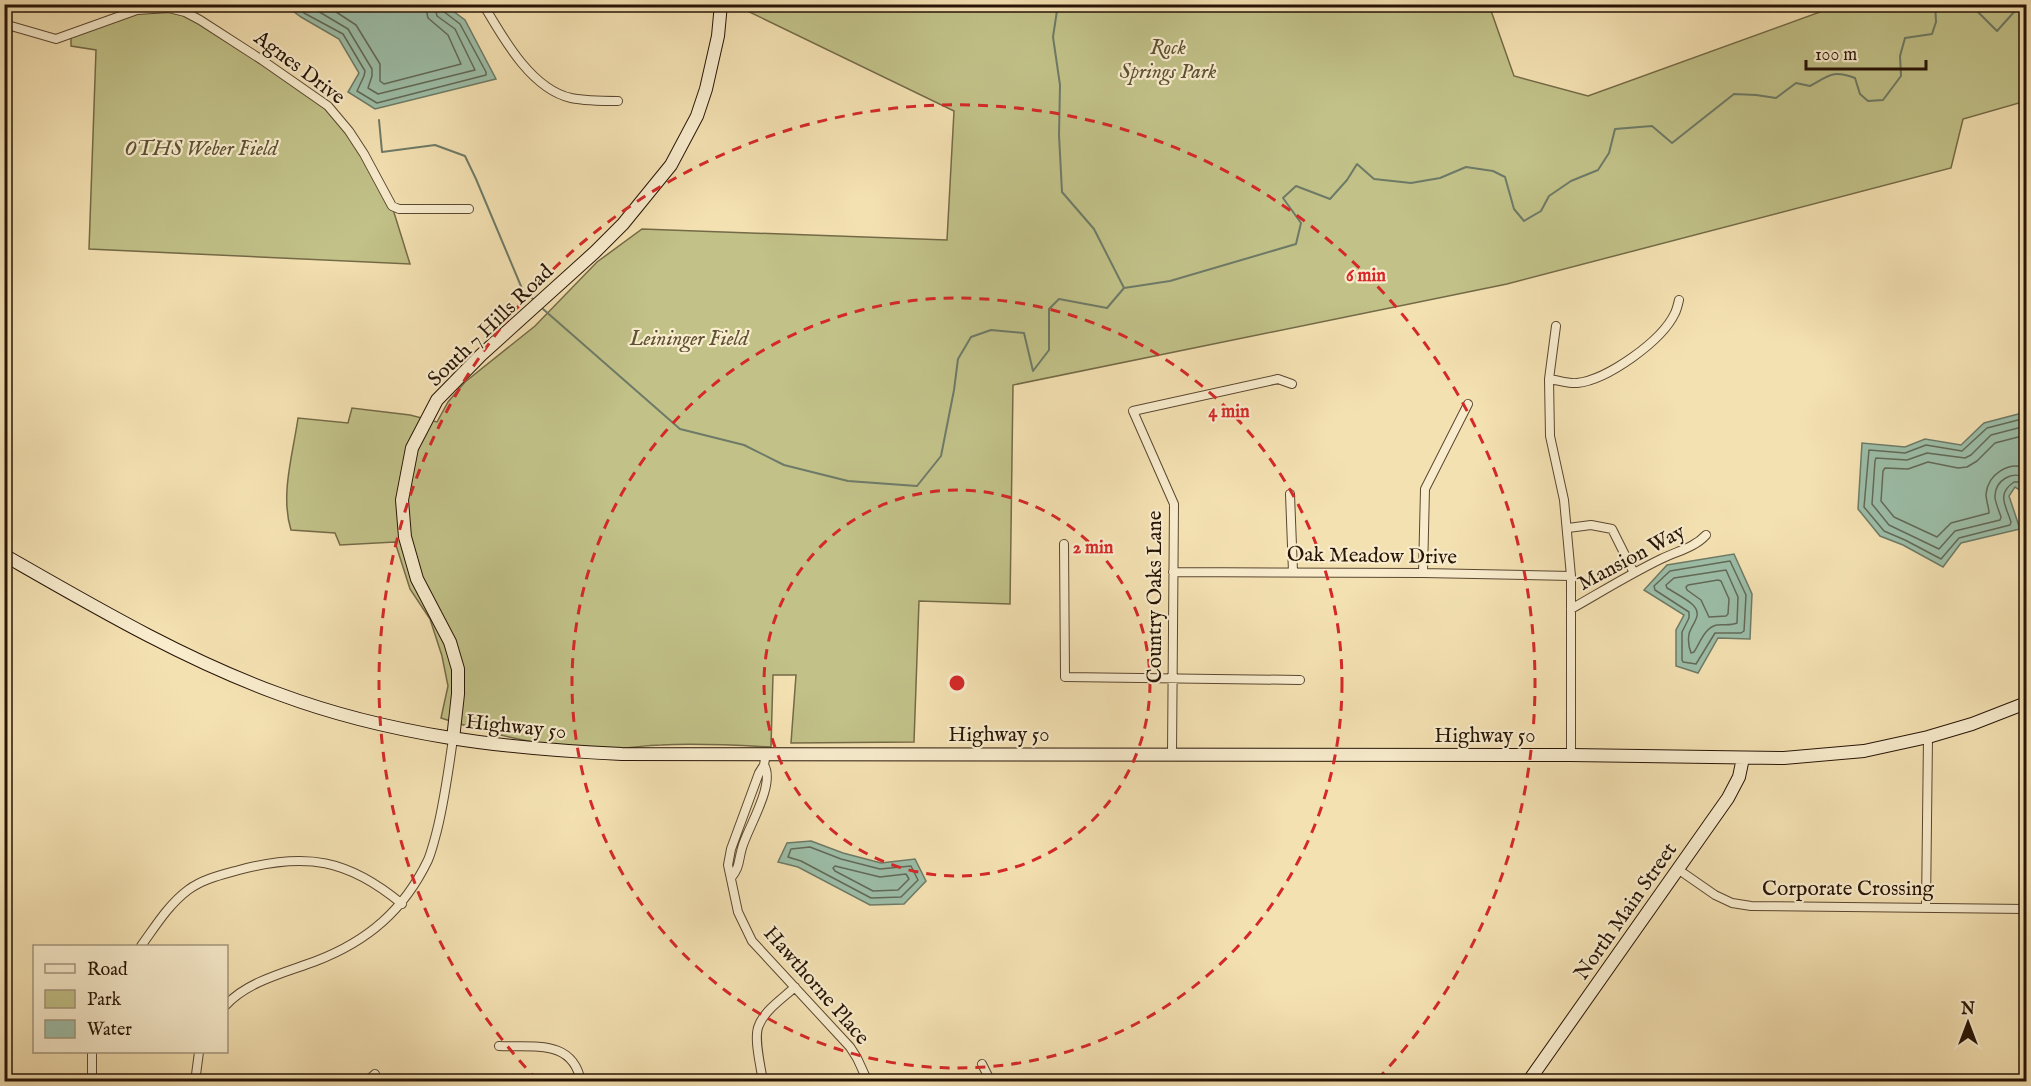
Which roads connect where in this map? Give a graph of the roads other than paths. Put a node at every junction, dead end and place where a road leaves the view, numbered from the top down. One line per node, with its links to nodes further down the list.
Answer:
1 (483, 4): 4 (street)
2 (721, 4): 26 (main road, South 7 Hills Road)
3 (4, 24): 5 (street, Agnes Drive)
4 (618, 101)
5 (469, 209)
6 (1679, 300): 8 (street)
7 (1556, 326): 8 (street)
8 (1549, 379): 12 (street)
9 (1293, 384): 16 (street, Country Oaks Lane)
10 (1468, 404): 18 (street)
11 (1290, 494): 17 (street)
12 (1568, 528): 19 (street); 20 (street)
13 (1706, 535): 19 (street, Mansion Way)
14 (1064, 544): 22 (street)
15 (4, 555): 26 (main road, Highway 50)
16 (1173, 572): 17 (street, Oak Meadow Drive); 22 (street, Country Oaks Lane)
17 (1293, 572): 18 (street, Oak Meadow Drive)
18 (1423, 573): 20 (street, Oak Meadow Drive)
19 (1634, 573): 21 (street, Mansion Way)
20 (1571, 576): 21 (street)
21 (1571, 609): 28 (street)
22 (1172, 678): 23 (street); 27 (street, Country Oaks Lane)
23 (1300, 680)
24 (2026, 703): 25 (main road, Highway 50)
25 (1928, 737): 29 (main road, Highway 50); 33 (street)
26 (453, 739): 30 (main road, Highway 50); 32 (street)
27 (1172, 754): 28 (main road, Highway 50); 30 (main road, Highway 50)
28 (1571, 755): 29 (main road, Highway 50)
29 (1743, 758): 31 (main road, North Main Street)
30 (765, 759): 36 (street, Hawthorne Place)
31 (1679, 870): 33 (street, Corporate Crossing); 50 (main road, North Main Street)
32 (402, 904): 35 (street); 37 (street)
33 (1926, 907): 34 (street, Corporate Crossing)
34 (2026, 909)
35 (142, 945)
36 (795, 987): 47 (street); 48 (street, Hawthorne Place)
37 (228, 1003)
38 (499, 1046): 46 (street)
39 (93, 1053): 43 (street)
40 (199, 1053): 44 (street)
41 (982, 1064): 49 (street)
42 (375, 1074): 45 (street)
43 (92, 1082)
44 (195, 1082)
45 (366, 1082)
46 (581, 1082)
47 (763, 1082)
48 (868, 1082)
49 (991, 1082)
50 (1528, 1082)

